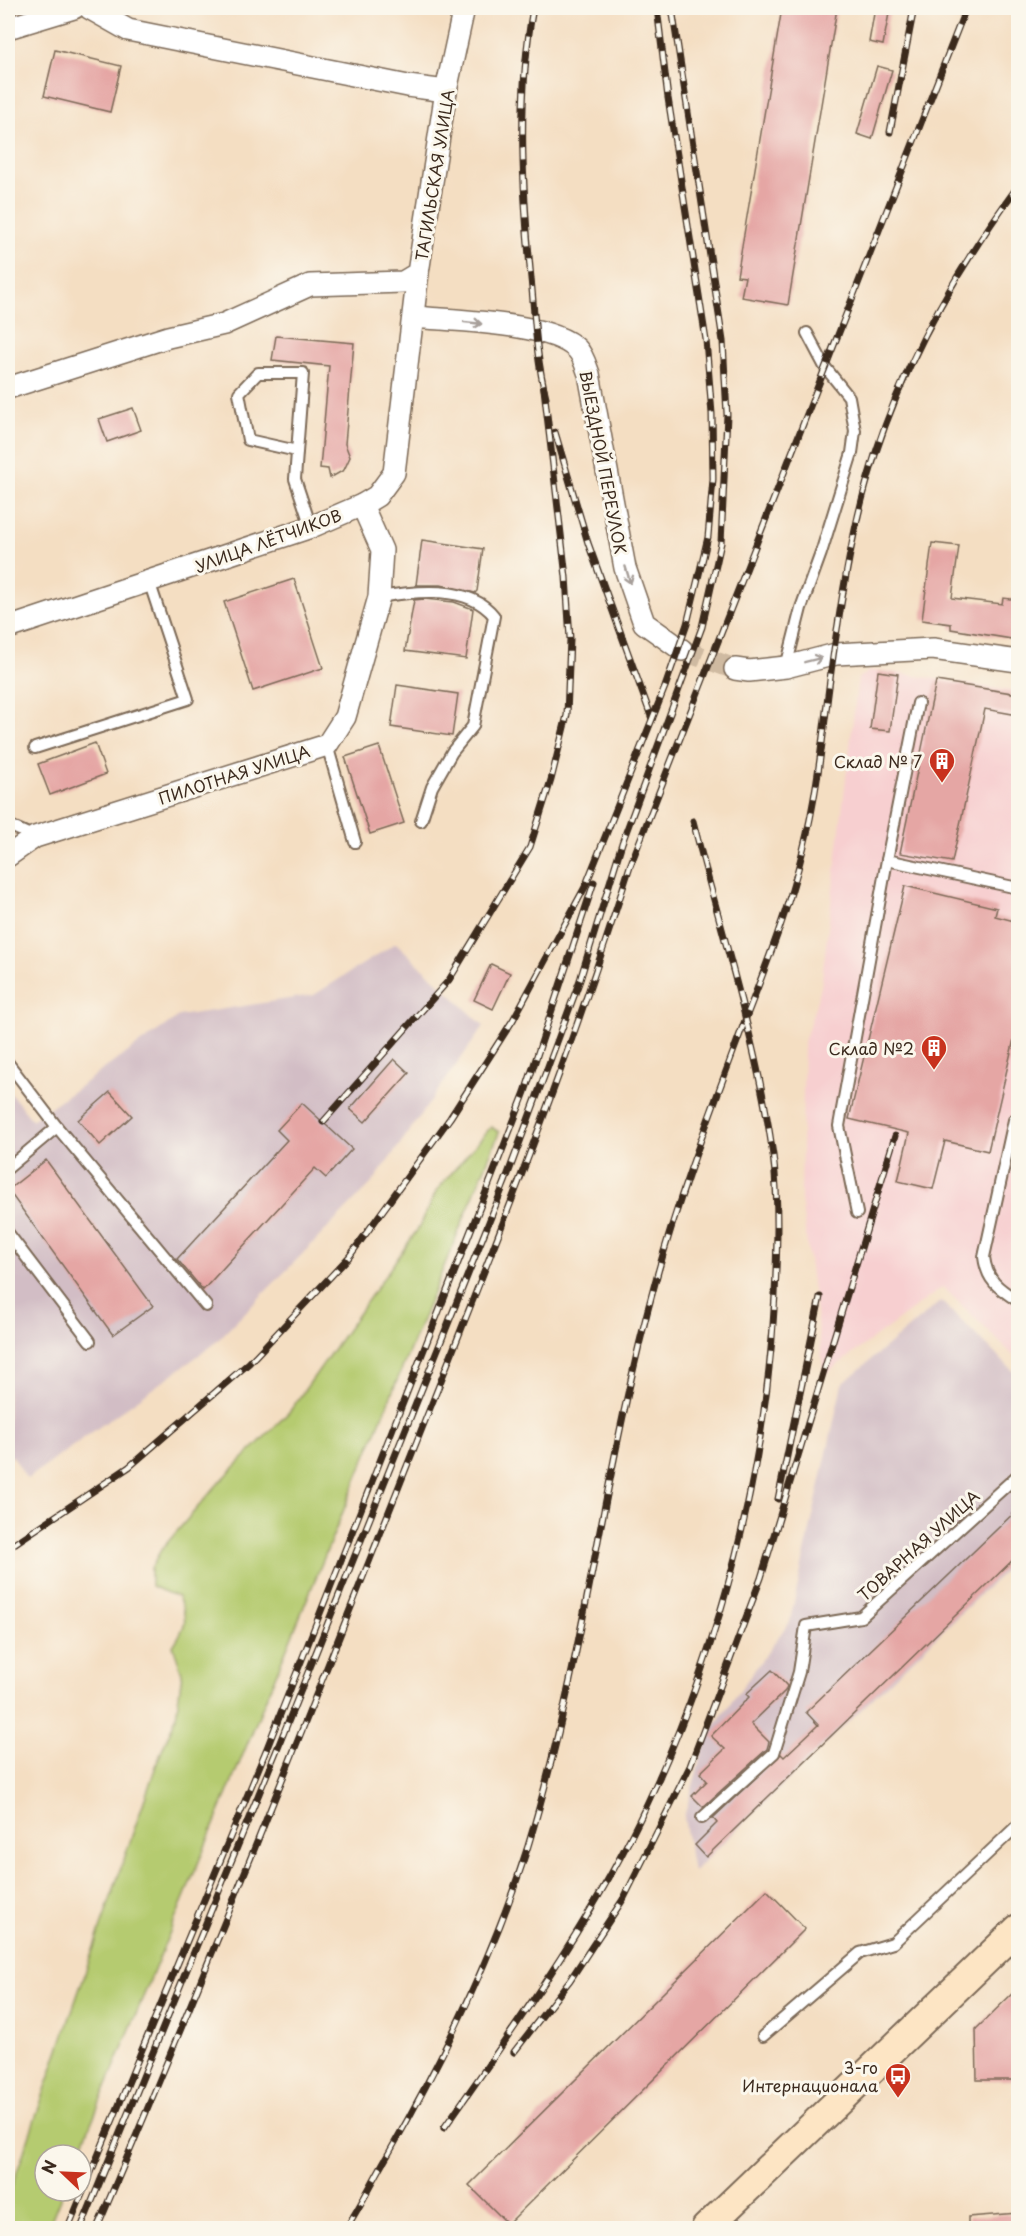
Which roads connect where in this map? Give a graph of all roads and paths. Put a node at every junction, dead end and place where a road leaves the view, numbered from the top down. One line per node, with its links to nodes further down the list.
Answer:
1 (74, 8): 4 (street)
2 (89, 8): 5 (street)
3 (464, 8): 5 (street, ТАГИЛЬСКАЯ УЛИЦА)
4 (8, 28)
5 (446, 91): 6 (street, ТАГИЛЬСКАЯ УЛИЦА)
6 (418, 273): 7 (street, УЛИЦА ЛЁТЧИКОВ); 9 (street, ТАГИЛЬСКАЯ УЛИЦА)
7 (415, 316): 11 (street, УЛИЦА ЛЁТЧИКОВ); 16 (street, ВЫЕЗДНОЙ ПЕРЕУЛОК, one-way to 16)
8 (807, 333): 18 (lane)
9 (8, 388)
10 (297, 451): 10 (lane); 12 (lane)
11 (362, 505): 12 (street, УЛИЦА ЛЁТЧИКОВ); 14 (street, ПИЛОТНАЯ УЛИЦА)
12 (311, 527): 13 (street, УЛИЦА ЛЁТЧИКОВ)
13 (149, 581): 15 (street, УЛИЦА ЛЁТЧИКОВ); 22 (lane)
14 (379, 597): 21 (street, ПИЛОТНАЯ УЛИЦА); 23 (lane)
15 (8, 628)
16 (682, 650)
17 (1018, 661): 18 (street, one-way to 17)
18 (786, 667): 19 (street)
19 (735, 669)
20 (918, 703): 28 (lane)
21 (327, 745): 25 (street, ПИЛОТНАЯ УЛИЦА); 26 (lane)
22 (35, 748)
23 (421, 821)
24 (8, 825): 25 (lane)
25 (35, 837): 27 (street, ПИЛОТНАЯ УЛИЦА)
26 (355, 842)
27 (8, 856)
28 (887, 860): 29 (lane); 34 (lane)
29 (1018, 888)
30 (8, 1063): 32 (lane)
31 (1014, 1120): 36 (lane)
32 (57, 1127): 33 (lane); 37 (lane)
33 (8, 1168)
34 (857, 1213)
35 (8, 1233): 38 (lane)
36 (1018, 1301)
37 (206, 1306)
38 (90, 1341)
39 (1018, 1475): 40 (lane, ТОВАРНАЯ УЛИЦА)
40 (702, 1818)
41 (1018, 1825): 43 (lane)
42 (1018, 1929): 44 (main road)
43 (763, 2036)
44 (706, 2229)

